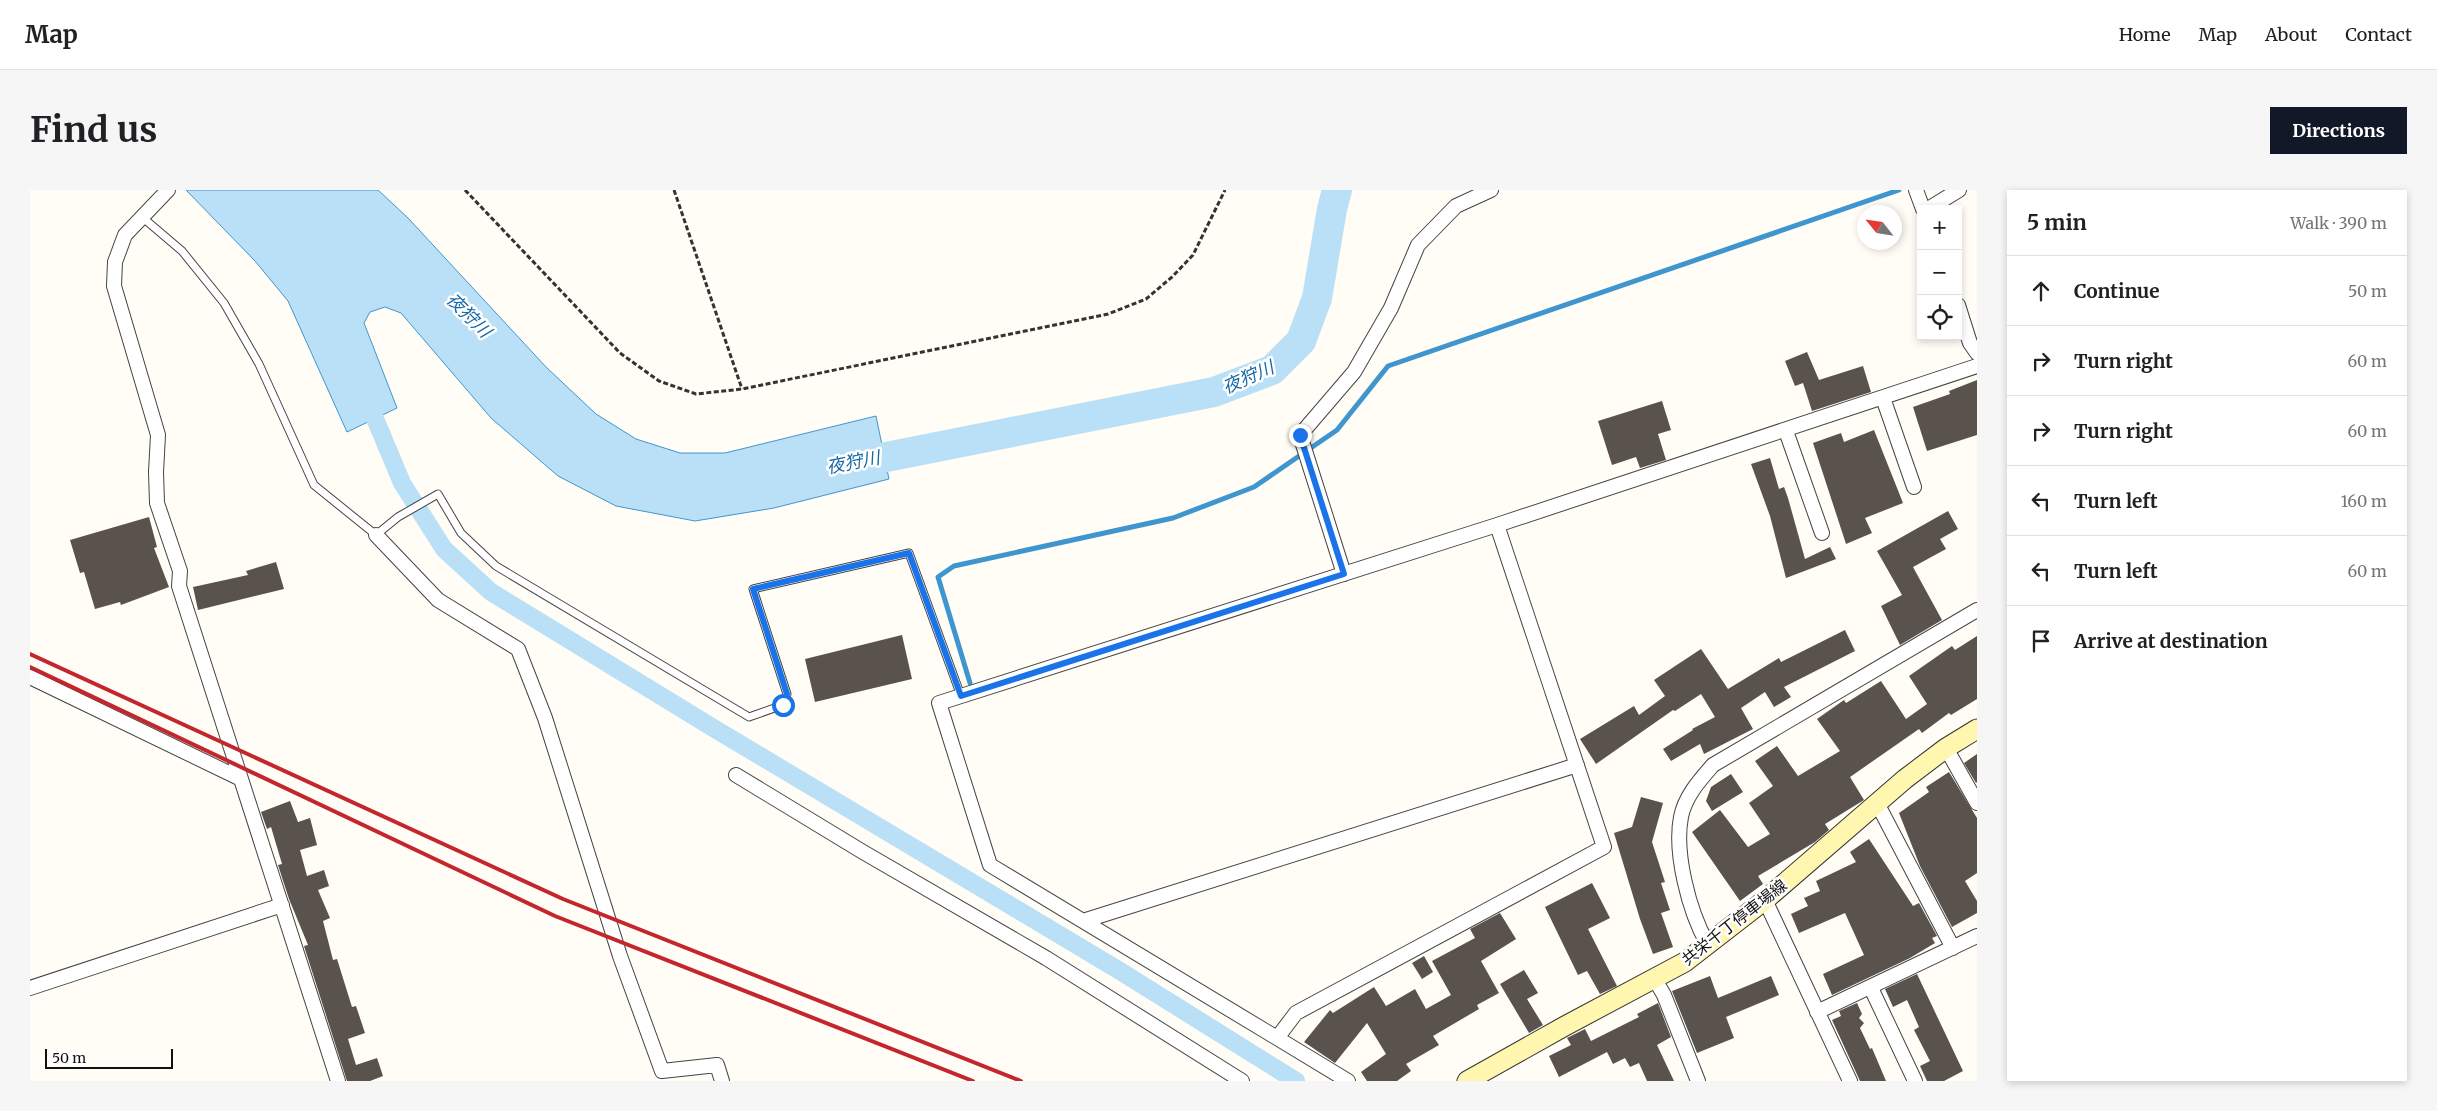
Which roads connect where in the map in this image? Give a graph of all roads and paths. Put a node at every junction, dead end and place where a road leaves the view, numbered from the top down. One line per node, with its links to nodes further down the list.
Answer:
1 (465, 190): 14 (path)
2 (674, 190): 14 (path)
3 (1225, 190): 14 (path)
4 (1491, 190): 21 (street)
5 (1959, 190): 9 (street)
6 (1916, 191): 8 (street)
7 (166, 192): 10 (street)
8 (1921, 205)
9 (1935, 205)
10 (142, 217): 20 (lane); 29 (street)
11 (1962, 318): 12 (street)
12 (1977, 353)
13 (1977, 366): 15 (street)
14 (742, 389)
15 (1883, 398): 16 (street); 17 (street)
16 (1786, 431): 18 (street); 19 (street)
17 (1914, 487)
18 (1497, 525): 21 (street); 27 (street)
19 (1822, 533)
20 (376, 535): 24 (lane); 44 (street)
21 (1344, 574): 24 (street)
22 (1977, 610): 36 (street)
23 (30, 677): 29 (street)
24 (961, 696): 34 (street)
25 (1977, 729): 26 (main road, 共栄千丁停車場線)
26 (1946, 748): 30 (street); 31 (main road, 共栄千丁停車場線)
27 (1577, 765): 34 (street); 42 (street)
28 (736, 775): 45 (street)
29 (241, 779): 33 (street)
30 (1977, 803)
31 (1877, 804): 32 (main road, 共栄千丁停車場線); 37 (street)
32 (1765, 900): 36 (main road, 共栄千丁停車場線); 41 (street)
33 (282, 905): 39 (street); 43 (street)
34 (1083, 921): 42 (street)
35 (1977, 936): 37 (street)
36 (1708, 943): 38 (main road, 共栄千丁停車場線)
37 (1953, 948): 40 (street)
38 (1654, 978): 47 (main road, 共栄千丁停車場線); 48 (street)
39 (30, 988)
40 (1871, 988): 41 (street); 50 (street)
41 (1818, 1012): 49 (street)
42 (1277, 1038): 46 (street)
43 (338, 1081)
44 (722, 1081)
45 (1242, 1081)
46 (1348, 1081)
47 (1468, 1081)
48 (1698, 1081)
49 (1850, 1081)
50 (1915, 1081)

